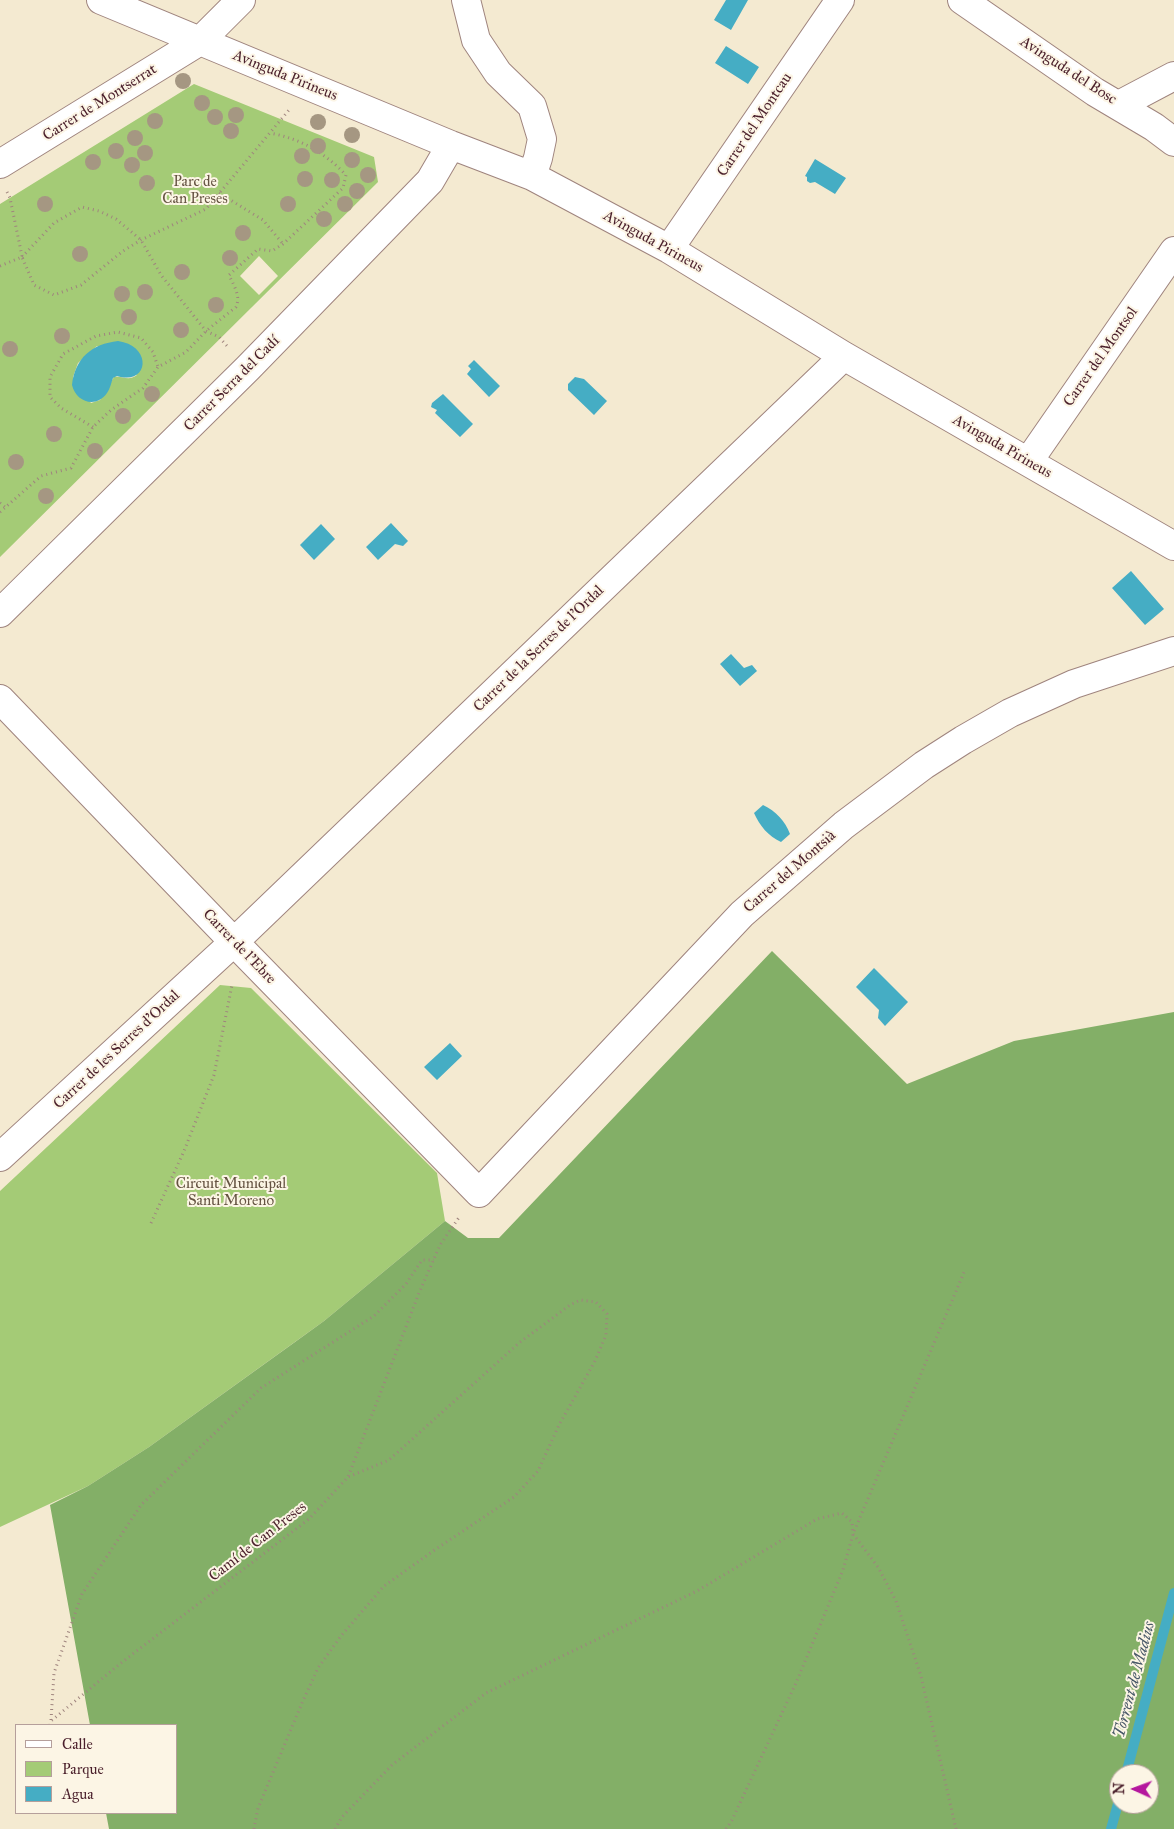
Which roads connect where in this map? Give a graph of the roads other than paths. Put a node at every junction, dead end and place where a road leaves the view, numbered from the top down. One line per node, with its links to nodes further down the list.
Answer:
1 (101, 0): 6 (street, Avinguda Pirineus)
2 (241, 0): 6 (street, Carrer de Montserrat)
3 (466, 0): 12 (street)
4 (840, 0): 13 (street, Carrer del Montcau)
5 (962, 0): 8 (street, Avinguda del Bosc)
6 (200, 41): 10 (street, Avinguda Pirineus); 11 (street, Carrer de Montserrat)
7 (1174, 76): 8 (street)
8 (1119, 105): 9 (street, Avinguda del Bosc)
9 (1174, 142)
10 (451, 145): 12 (street, Avinguda Pirineus); 18 (street, Carrer Serra del Cadí)
11 (2, 176)
12 (532, 176): 13 (street, Avinguda Pirineus)
13 (670, 249): 15 (street, Avinguda Pirineus)
14 (1174, 251): 16 (street, Carrer del Montsol)
15 (844, 356): 16 (street, Avinguda Pirineus); 21 (street, Carrer de la Serres de l'Ordal)
16 (1028, 462): 17 (street, Avinguda Pirineus)
17 (1174, 546)
18 (0, 613)
19 (1174, 651): 23 (street, Carrer del Montsià)
20 (0, 699): 21 (street, Carrer de l'Ebre)
21 (234, 942): 22 (street, Carrer de les Serres d'Ordal); 23 (street, Carrer de l'Ebre)
22 (0, 1157)
23 (479, 1192)

